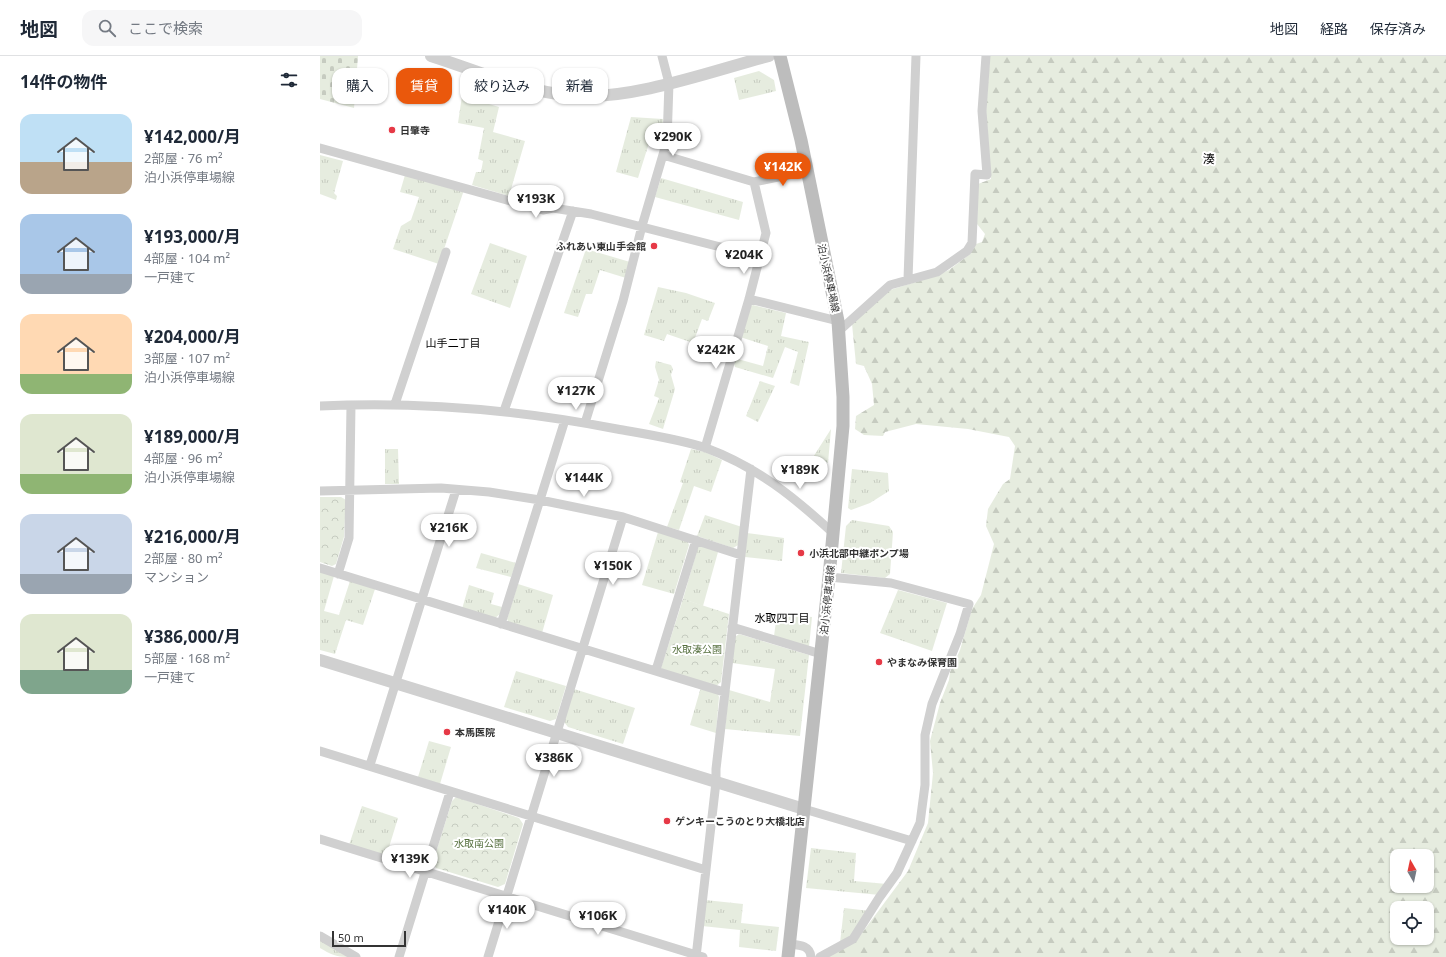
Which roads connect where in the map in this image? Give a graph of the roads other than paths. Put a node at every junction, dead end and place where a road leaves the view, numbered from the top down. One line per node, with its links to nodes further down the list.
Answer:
1 (432, 56): 7 (street)
2 (662, 56): 7 (street)
3 (769, 56): 7 (street)
4 (780, 56): 10 (main road, 泊小浜停車場線)
5 (916, 56): 16 (street)
6 (986, 56): 16 (street)
7 (669, 83): 9 (street)
8 (320, 148): 12 (street)
9 (663, 155): 11 (street); 13 (street)
10 (807, 171): 11 (street); 18 (main road, 泊小浜停車場線)
11 (754, 182): 15 (street)
12 (573, 211): 13 (street); 22 (street)
13 (642, 226): 15 (street); 24 (street)
14 (446, 252): 19 (street)
15 (760, 257): 17 (street)
16 (908, 279): 18 (street)
17 (749, 299): 18 (street); 25 (street)
18 (839, 325): 32 (main road, 泊小浜停車場線)
19 (395, 404): 20 (street); 22 (street)
20 (351, 405): 21 (street); 29 (street)
21 (320, 406)
22 (504, 411): 23 (street)
23 (565, 420): 24 (street); 30 (street)
24 (585, 423): 25 (street)
25 (705, 448): 26 (street)
26 (751, 469): 32 (street); 34 (street)
27 (456, 490): 29 (street); 30 (street); 38 (street)
28 (320, 491): 29 (street)
29 (350, 491): 36 (street)
30 (540, 500): 31 (street); 39 (street)
31 (623, 517): 33 (street); 41 (street)
32 (833, 533): 37 (main road, 泊小浜停車場線)
33 (696, 540): 34 (street); 44 (street)
34 (741, 555): 40 (street)
35 (320, 568): 36 (street)
36 (338, 574): 38 (street)
37 (829, 577): 42 (main road, 泊小浜停車場線); 55 (street)
38 (422, 600): 39 (street); 45 (street)
39 (501, 624): 41 (street)
40 (732, 628): 42 (street); 46 (street)
41 (583, 649): 44 (street); 47 (street)
42 (821, 654): 52 (main road, 泊小浜停車場線)
43 (320, 660): 45 (street)
44 (656, 670): 46 (street)
45 (396, 683): 47 (street); 49 (street)
46 (724, 692): 50 (street)
47 (557, 732): 50 (street); 53 (street)
48 (320, 750): 49 (street)
49 (370, 765): 51 (street)
50 (716, 782): 52 (street); 56 (street)
51 (450, 792): 53 (street); 57 (street)
52 (804, 809): 55 (street); 60 (main road, 泊小浜停車場線)
53 (530, 816): 56 (street); 58 (street)
54 (320, 839): 57 (street)
55 (912, 841): 67 (street)
56 (706, 870): 61 (street)
57 (426, 873): 58 (street); 63 (street)
58 (506, 896): 61 (street); 64 (street)
59 (320, 936): 62 (street)
60 (789, 944): 65 (main road, 泊小浜停車場線); 66 (street)
61 (698, 956)
62 (356, 957)
63 (399, 957)
64 (488, 957)
65 (788, 957)
66 (812, 957)
67 (820, 957)

